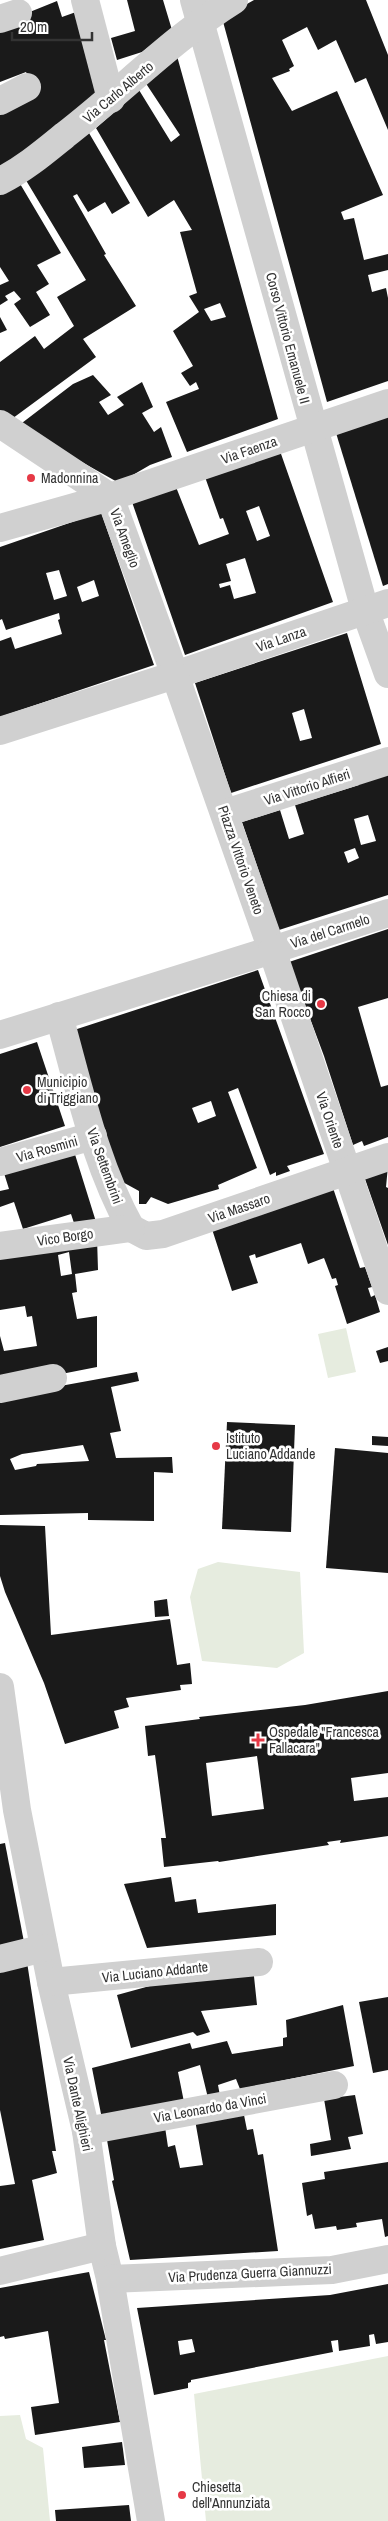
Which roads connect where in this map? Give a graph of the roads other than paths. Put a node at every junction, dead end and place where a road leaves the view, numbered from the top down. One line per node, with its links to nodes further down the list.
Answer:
1 (85, 0): 5 (street)
2 (234, 0): 3 (street, Via Carlo Alberto)
3 (197, 11): 5 (street, Via Carlo Alberto); 9 (street, Corso Vittorio Emanuele II)
4 (27, 87): 6 (street)
5 (111, 99): 7 (street, Via Carlo Alberto)
6 (0, 101)
7 (0, 181)
8 (388, 402): 9 (street, Via Faenza)
9 (313, 428): 11 (street, Via Faenza); 13 (street, Corso Vittorio Emanuele II)
10 (5, 436): 11 (street, Via Ameglio)
11 (110, 497): 12 (street, Via Faenza); 15 (street, Via Ameglio)
12 (0, 528)
13 (376, 607): 14 (street, Corso Vittorio Emanuele II); 15 (street, Via Lanza)
14 (388, 674)
15 (175, 675): 16 (street); 18 (street, Piazza Vittorio Veneto)
16 (0, 731)
17 (388, 761): 18 (street, Via Vittorio Alfieri)
18 (225, 814): 20 (street, Piazza Vittorio Veneto)
19 (388, 913): 20 (street, Via del Carmelo)
20 (272, 950): 21 (street); 26 (street, Via Oriente)
21 (59, 1016): 22 (street); 23 (street, Via Settembrini)
22 (0, 1035)
23 (93, 1136): 25 (street, Via Rosmini); 27 (street, Via Settembrini)
24 (388, 1157): 26 (street, Via Massaro)
25 (0, 1162)
26 (347, 1170): 27 (street, Via Massaro); 29 (street, Via Oriente)
27 (131, 1228): 28 (street, Vico Borgo)
28 (0, 1246)
29 (388, 1291)
30 (53, 1378): 31 (street)
31 (0, 1389)
32 (0, 1687): 33 (street, Via Dante Alighieri)
33 (9, 1812): 34 (street, Via Dante Alighieri)
34 (44, 1948): 35 (street); 37 (street, Via Dante Alighieri)
35 (0, 1959)
36 (259, 1962): 37 (street, Via Luciano Addante)
37 (51, 1982): 39 (street, Via Dante Alighieri)
38 (334, 2085): 39 (street, Via Leonardo da Vinci)
39 (86, 2131): 40 (street, Via Dante Alighieri)
40 (102, 2246): 42 (street); 43 (street, Via Dante Alighieri)
41 (388, 2259): 43 (street, Via Prudenza Guerra Giannuzzi)
42 (0, 2271)
43 (110, 2279): 44 (street, Via Dante Alighieri)
44 (151, 2521)

